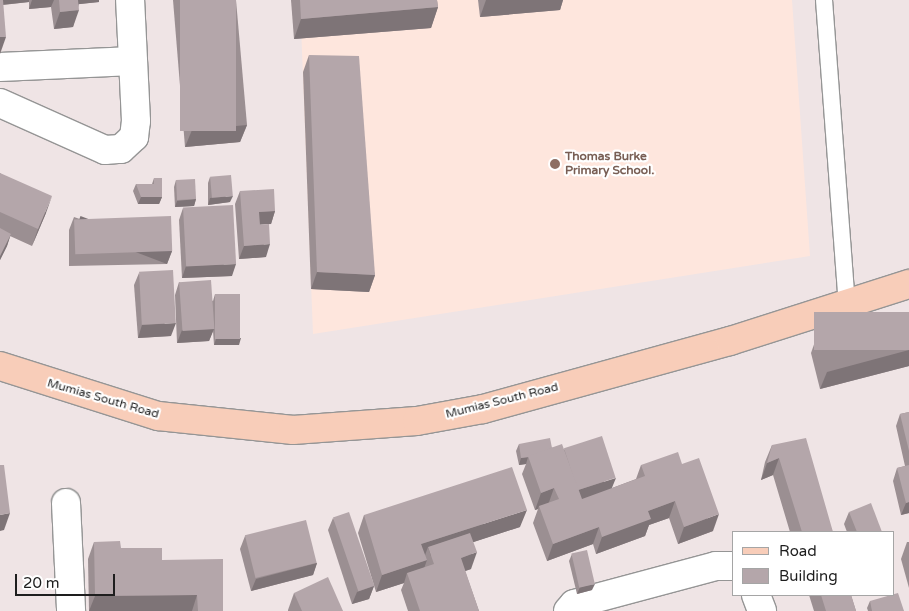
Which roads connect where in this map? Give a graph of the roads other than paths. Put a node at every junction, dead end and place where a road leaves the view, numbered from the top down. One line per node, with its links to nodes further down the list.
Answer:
1 (130, 0): 3 (street)
2 (824, 0): 7 (lane)
3 (133, 61): 4 (street); 5 (street)
4 (0, 67)
5 (0, 102)
6 (909, 284): 7 (main road, Mumias South Road)
7 (847, 305): 8 (main road, Mumias South Road)
8 (0, 366)
9 (66, 503): 12 (street)
10 (732, 566): 13 (street)
11 (756, 596): 14 (street)
12 (71, 611)
13 (568, 611)
14 (762, 611)

